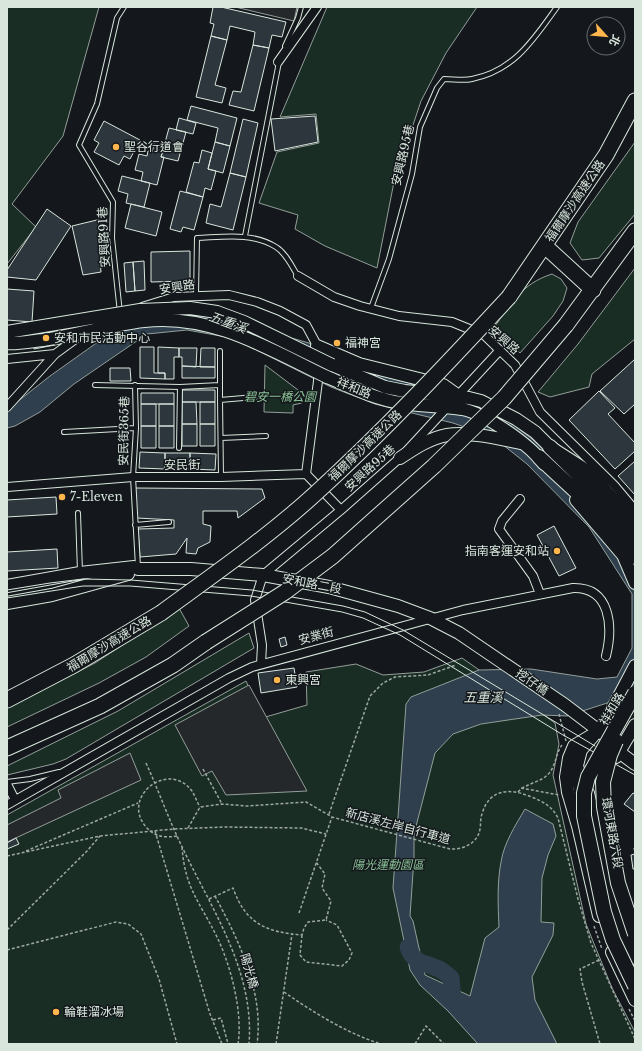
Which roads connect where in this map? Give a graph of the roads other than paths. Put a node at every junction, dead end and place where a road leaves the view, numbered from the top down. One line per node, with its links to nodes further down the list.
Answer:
1 (124, 7): 14 (lane, 安興路91巷)
2 (301, 7): 5 (lane)
3 (317, 7): 5 (street)
4 (557, 7): 13 (lane, 安興路95巷)
5 (278, 62): 8 (lane)
6 (635, 101): 9 (highway, 福爾摩沙高速公路)
7 (635, 231): 11 (highway)
8 (245, 236): 10 (lane); 12 (lane)
9 (545, 246): 11 (highway); 66 (highway, 福爾摩沙高速公路, bridge)
10 (298, 276): 13 (street, 安興路)
11 (593, 290): 74 (highway, bridge)
12 (196, 295): 14 (street, 安興路); 17 (street, 安興路)
13 (371, 308): 18 (street, 安興路)
14 (120, 315): 20 (street, 安興路)
15 (7, 332): 26 (main road, 祥和路, bridge)
16 (7, 343): 30 (main road, 祥和路, bridge)
17 (318, 348): 26 (main road); 40 (street, bridge)
18 (500, 350): 26 (street, 安興路95巷); 46 (street, 安興路)
19 (220, 351): 24 (lane)
20 (55, 354): 21 (street); 29 (street, 安興路)
21 (7, 359)
22 (95, 385): 23 (lane)
23 (135, 385): 25 (lane); 31 (lane, 安民街365巷)
24 (220, 385): 25 (lane); 28 (lane)
25 (180, 387): 37 (lane)
26 (458, 396): 30 (street, 安興路95巷); 36 (main road, 祥和路)
27 (255, 397): 28 (lane)
28 (220, 400): 34 (lane)
29 (8, 404)
30 (447, 407): 35 (main road, 祥和路); 38 (street, 安興路95巷)
31 (136, 428): 32 (lane); 41 (lane, 安民街365巷)
32 (64, 432)
33 (266, 436): 34 (lane)
34 (221, 438): 42 (lane)
35 (526, 444): 38 (main road); 39 (main road, 祥和路)
36 (550, 447): 49 (main road, 祥和路); 51 (highway)
37 (179, 448)
38 (400, 458): 45 (street, 安興路95巷)
39 (539, 458): 52 (highway); 56 (main road, 祥和路)
40 (306, 474): 42 (street, 安民街); 45 (street)
41 (133, 477): 42 (street, 安民街); 43 (street, 安民街); 50 (lane, 安民街365巷)
42 (221, 478)
43 (7, 487)
44 (520, 499): 58 (street)
45 (341, 510): 55 (street, 安興路95巷)
46 (635, 510)
47 (78, 513): 54 (lane)
48 (169, 522): 50 (lane)
49 (635, 523)
50 (135, 525): 53 (lane, 安民街365巷)
51 (635, 538)
52 (635, 557)
53 (138, 569): 54 (main road, 安和路二段); 55 (main road, 安和路二段); 59 (main road, 安和路二段)
54 (80, 573): 57 (main road, 安和路二段)
55 (263, 575): 60 (main road, 安和路二段); 63 (street)
56 (635, 583)
57 (7, 586)
58 (540, 594): 60 (street, 安業街); 62 (street, 安業街)
59 (7, 603)
60 (430, 618): 61 (main road, 安和路二段); 63 (street, 安業街)
61 (475, 643): 71 (main road, 挖仔橋)
62 (606, 656)
63 (261, 664): 78 (street, 安業街)
64 (635, 666): 67 (main road, 祥和路)
65 (635, 693): 88 (highway, bridge)
66 (7, 700)
67 (615, 706): 69 (main road); 70 (main road); 71 (main road, 祥和路)
68 (635, 708): 85 (highway, bridge)
69 (635, 711)
70 (635, 724): 73 (main road)
71 (599, 731): 72 (main road, 挖仔橋); 77 (main road); 82 (main road)
72 (611, 740): 73 (main road); 75 (main road); 83 (highway)
73 (630, 744): 75 (main road, 環河東路六段)
74 (7, 748)
75 (619, 752): 76 (main road); 84 (main road, 環河東路六段)
76 (635, 764)
77 (577, 769): 82 (main road); 83 (highway)
78 (67, 770): 79 (lane); 80 (street, 安業街)
79 (7, 783): 80 (street)
80 (15, 800): 81 (street, 安業街)
81 (7, 805)
82 (578, 826): 89 (main road)
83 (595, 838): 86 (highway); 87 (highway, bridge)
84 (635, 928)
85 (635, 934)
86 (635, 957)
87 (635, 968)
88 (635, 986)
89 (635, 1000)

